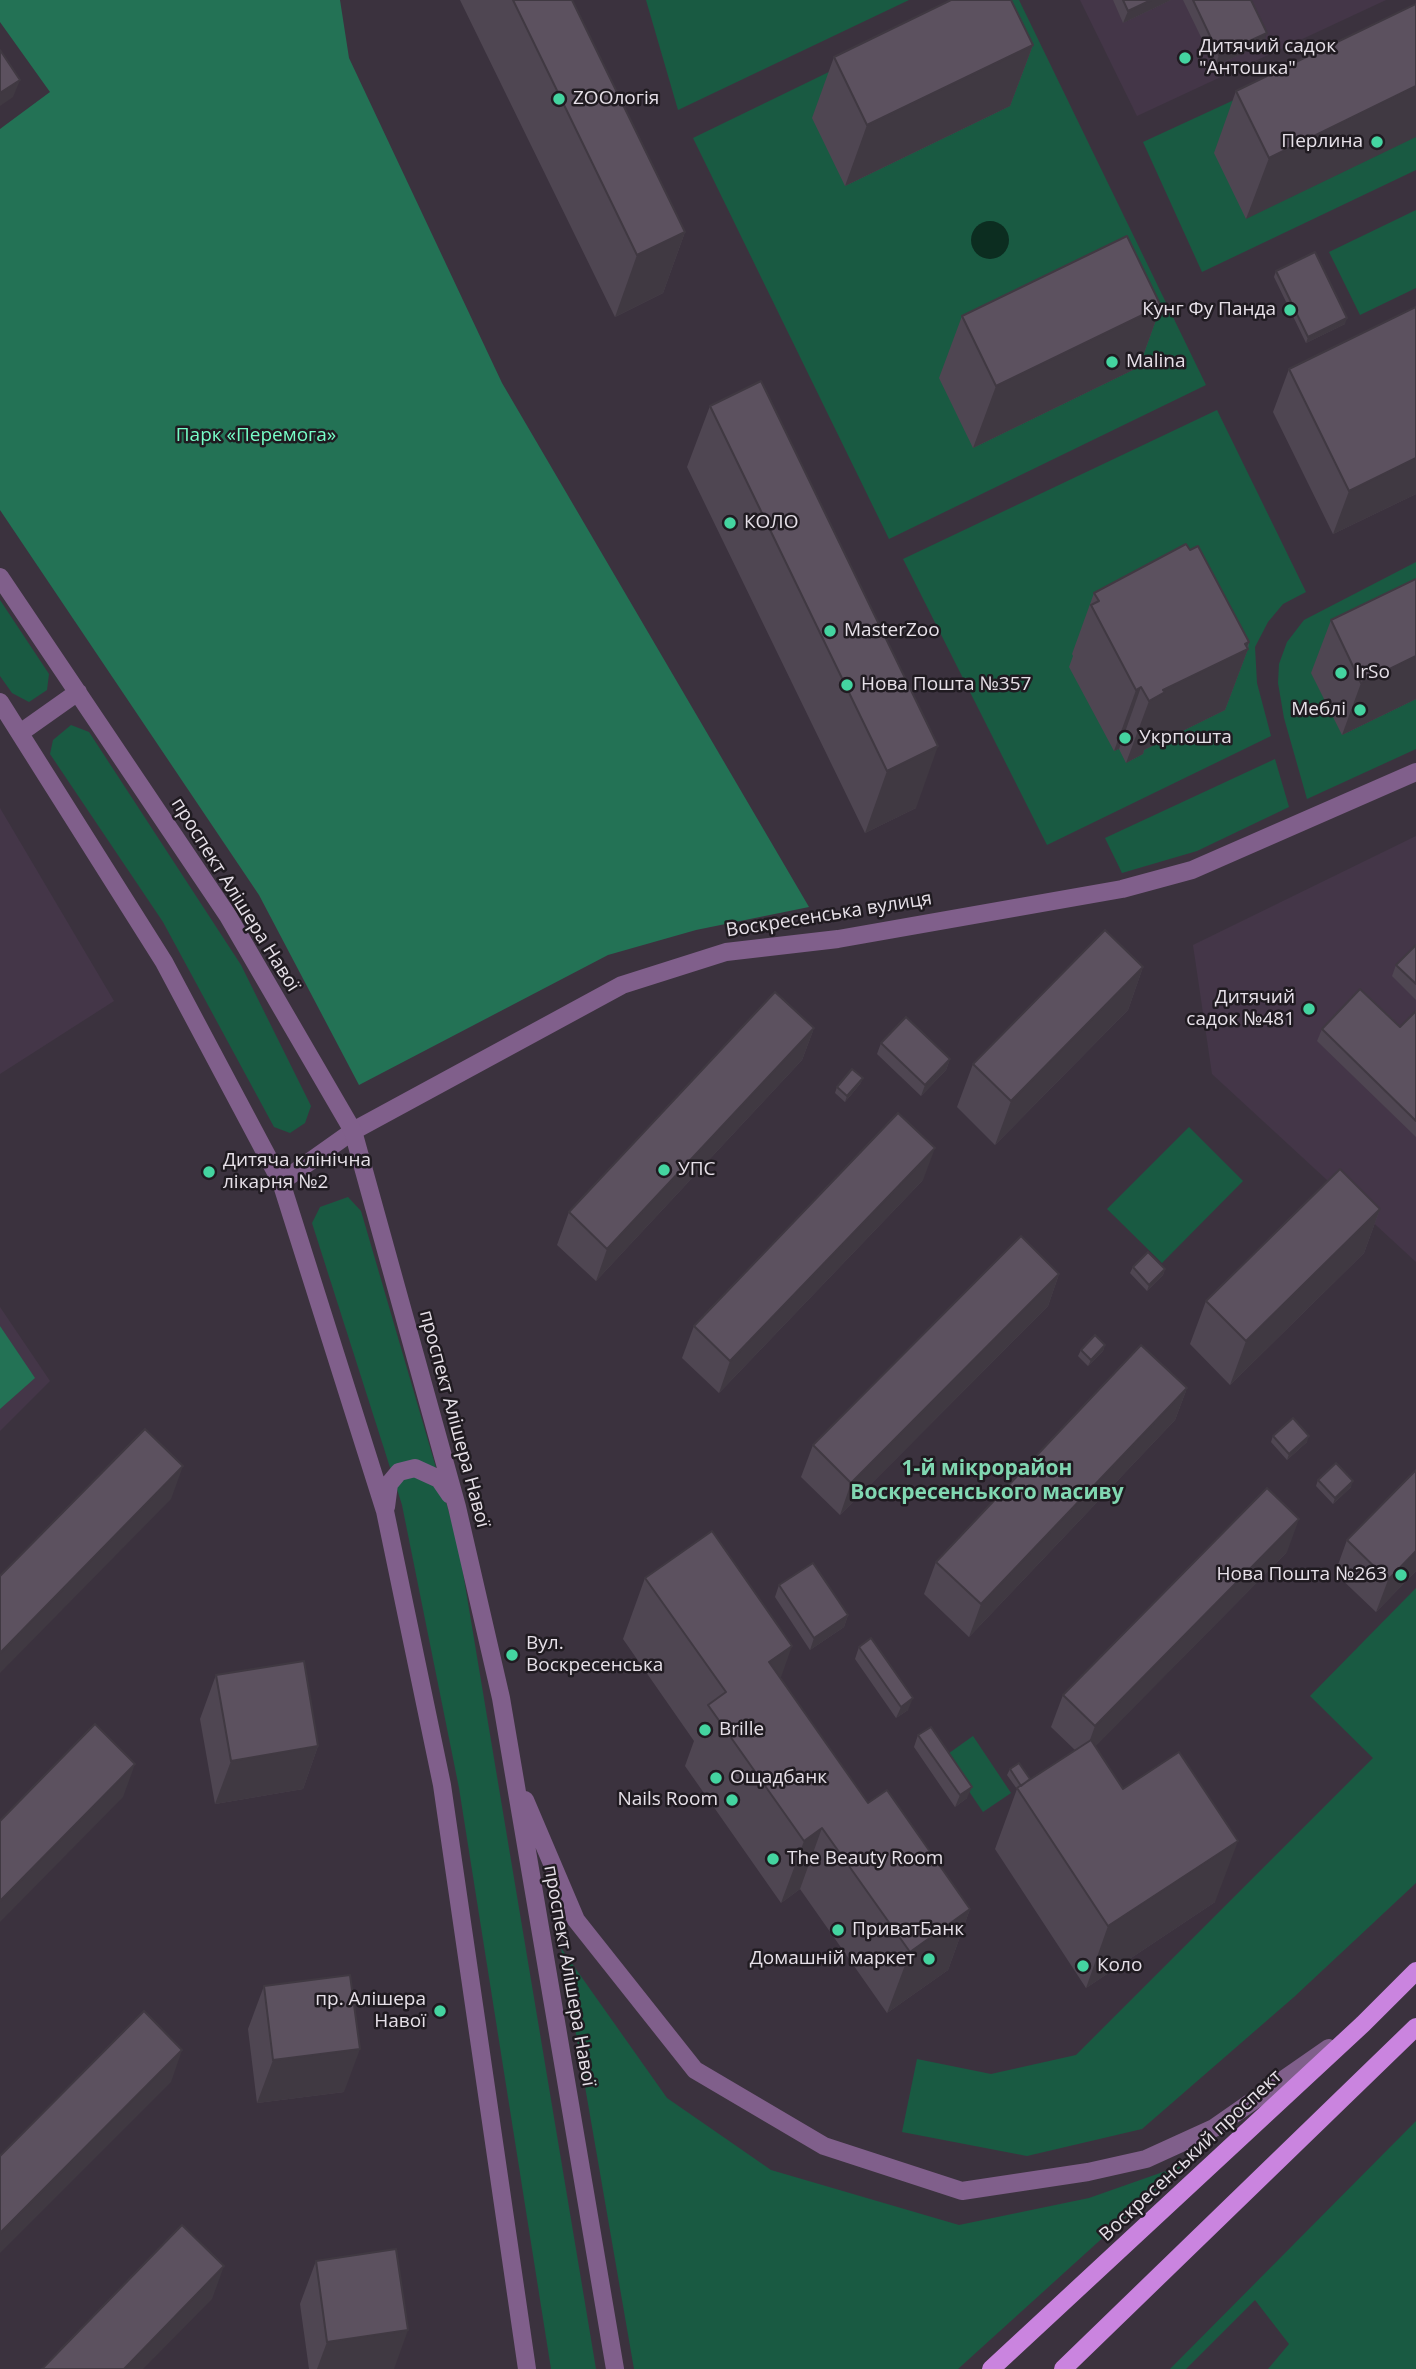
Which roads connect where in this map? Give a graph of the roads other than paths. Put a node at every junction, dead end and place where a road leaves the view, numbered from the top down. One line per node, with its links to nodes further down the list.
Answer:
1 (0, 577): 2 (street, проспект Алішера Навої)
2 (78, 692): 4 (street); 6 (street, проспект Алішера Навої)
3 (0, 702): 4 (street)
4 (20, 733): 7 (street)
5 (1416, 772): 6 (street, Воскресенська вулиця)
6 (353, 1131): 7 (street, Воскресенська вулиця); 8 (street, проспект Алішера Навої)
7 (281, 1182): 9 (street)
8 (457, 1507): 9 (street); 10 (street, проспект Алішера Навої)
9 (385, 1511): 14 (street)
10 (514, 1774): 12 (street); 15 (street, проспект Алішера Навої)
11 (1416, 1971): 12 (main road, Воскресенський проспект)
12 (1363, 2024): 16 (main road, Воскресенський проспект)
13 (1416, 2027): 17 (main road)
14 (527, 2369)
15 (615, 2369)
16 (991, 2369)
17 (1063, 2369)

